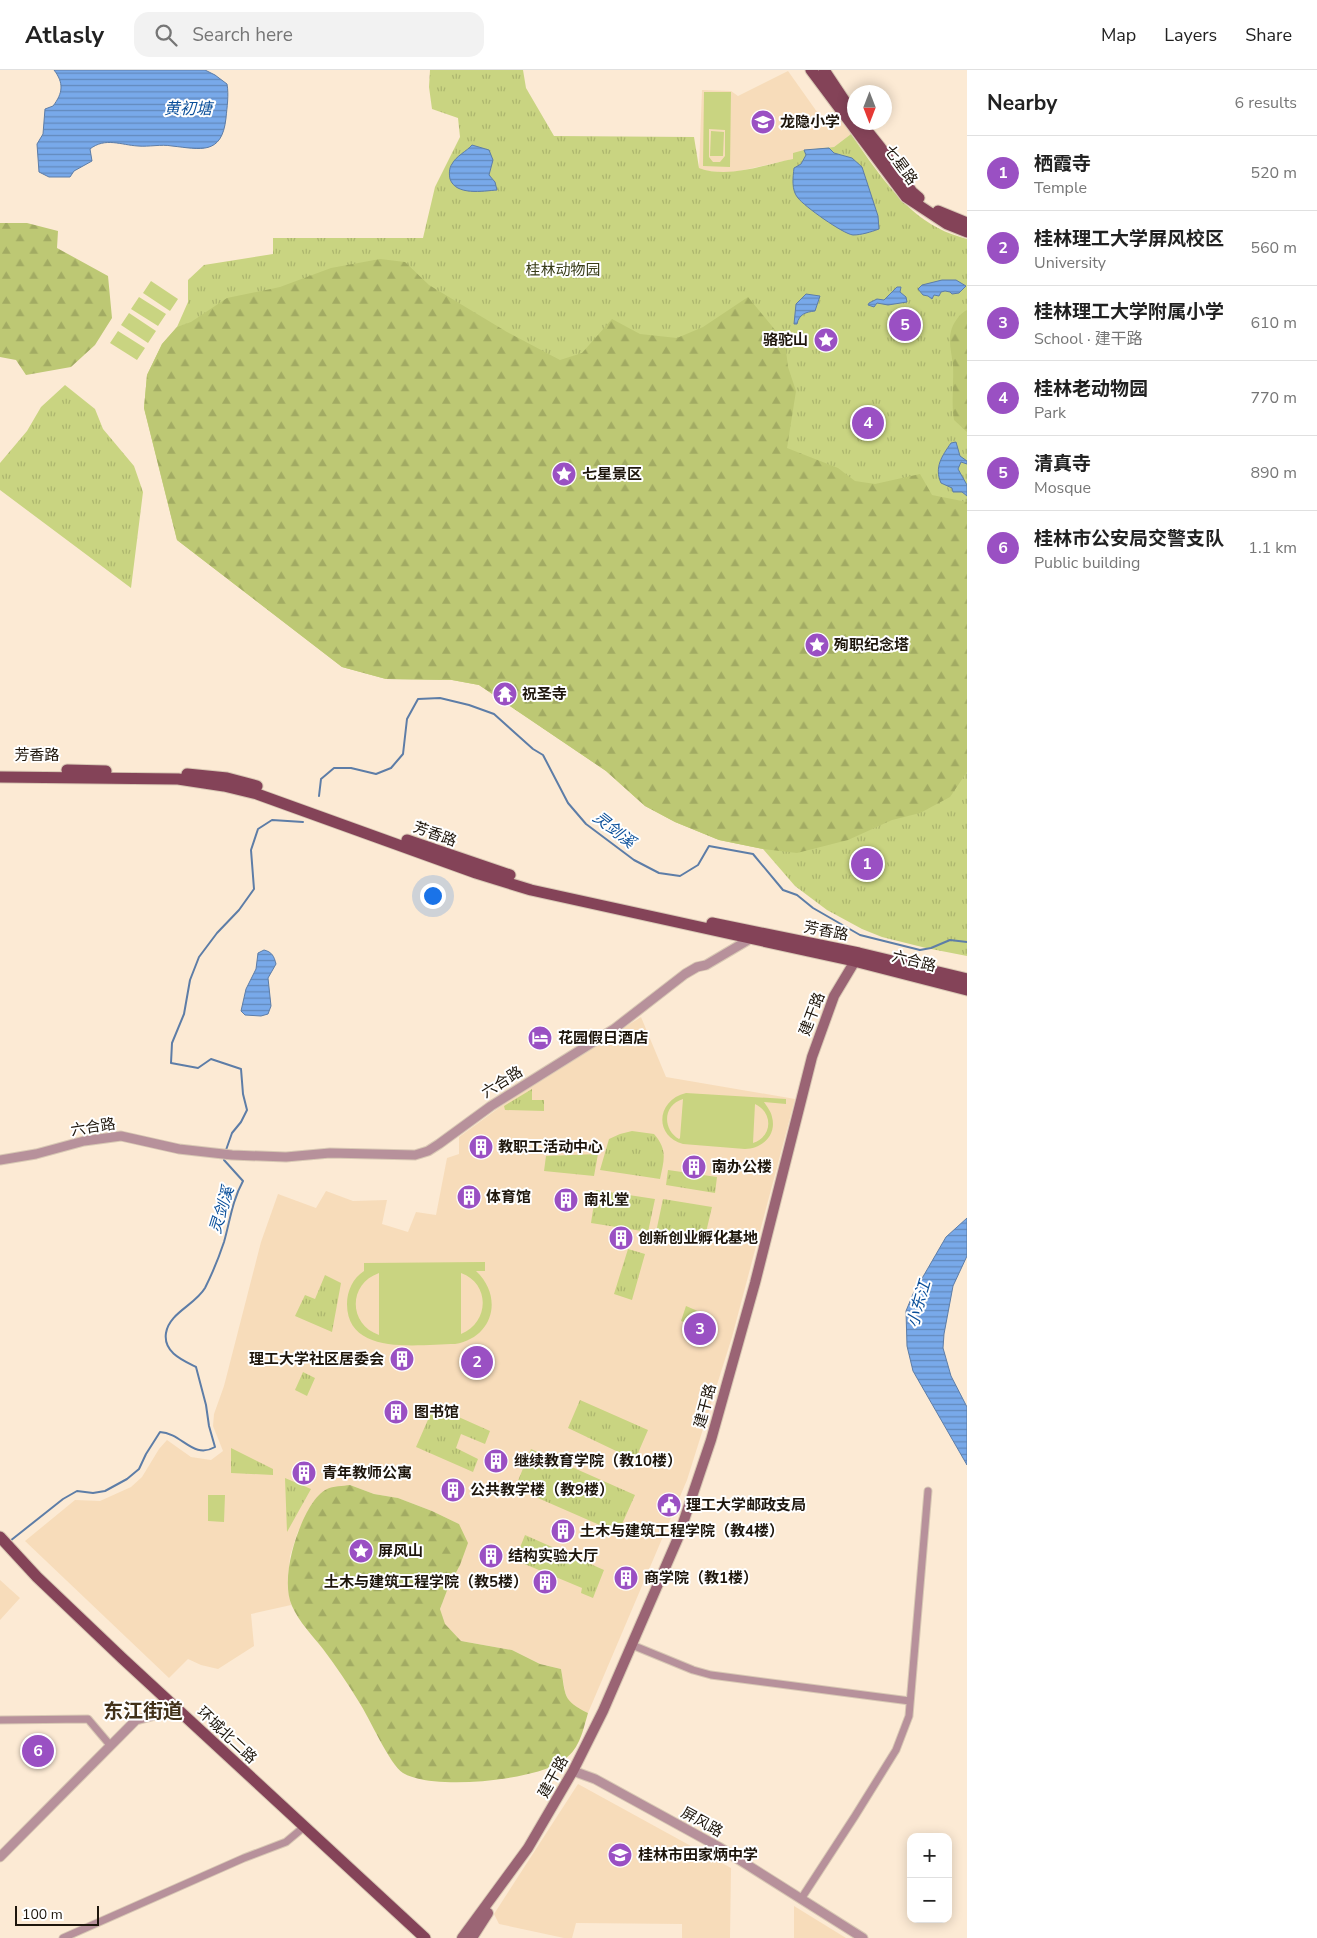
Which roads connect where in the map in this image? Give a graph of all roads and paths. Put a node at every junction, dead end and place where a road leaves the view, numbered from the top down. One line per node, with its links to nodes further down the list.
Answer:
1 (811, 70): 6 (main road, 七星路)
2 (824, 70): 3 (main road)
3 (847, 104)
4 (866, 130): 5 (main road, 七星路)
5 (967, 223)
6 (967, 232)
7 (0, 770): 9 (main road, 芳香路)
8 (0, 777): 9 (main road, 芳香路)
9 (753, 936): 10 (main road, 芳香路); 13 (street, 六合路)
10 (857, 957): 11 (main road, 六合路); 12 (main road, 六合路); 17 (main road, 建干路)
11 (967, 979)
12 (967, 990)
13 (0, 1160)
14 (928, 1490): 18 (street)
15 (0, 1537): 16 (main road, 环城北二路)
16 (6, 1551): 19 (main road, 环城北二路)
17 (632, 1645): 18 (street); 22 (main road, 建干路)
18 (910, 1701): 26 (street)
19 (173, 1709): 21 (street); 23 (main road, 环城北二路)
20 (0, 1720): 21 (street)
21 (110, 1745): 25 (street)
22 (573, 1771): 24 (main road, 建干路); 26 (street, 屏风路)
23 (302, 1829): 27 (street); 28 (main road, 环城北二路); 29 (main road, 环城北二路)
24 (528, 1848): 30 (main road, 建干路); 31 (main road, 建干路)
25 (0, 1857)
26 (801, 1899): 32 (street, 屏风路)
27 (63, 1938)
28 (415, 1938)
29 (425, 1938)
30 (462, 1938)
31 (472, 1938)
32 (863, 1938)

